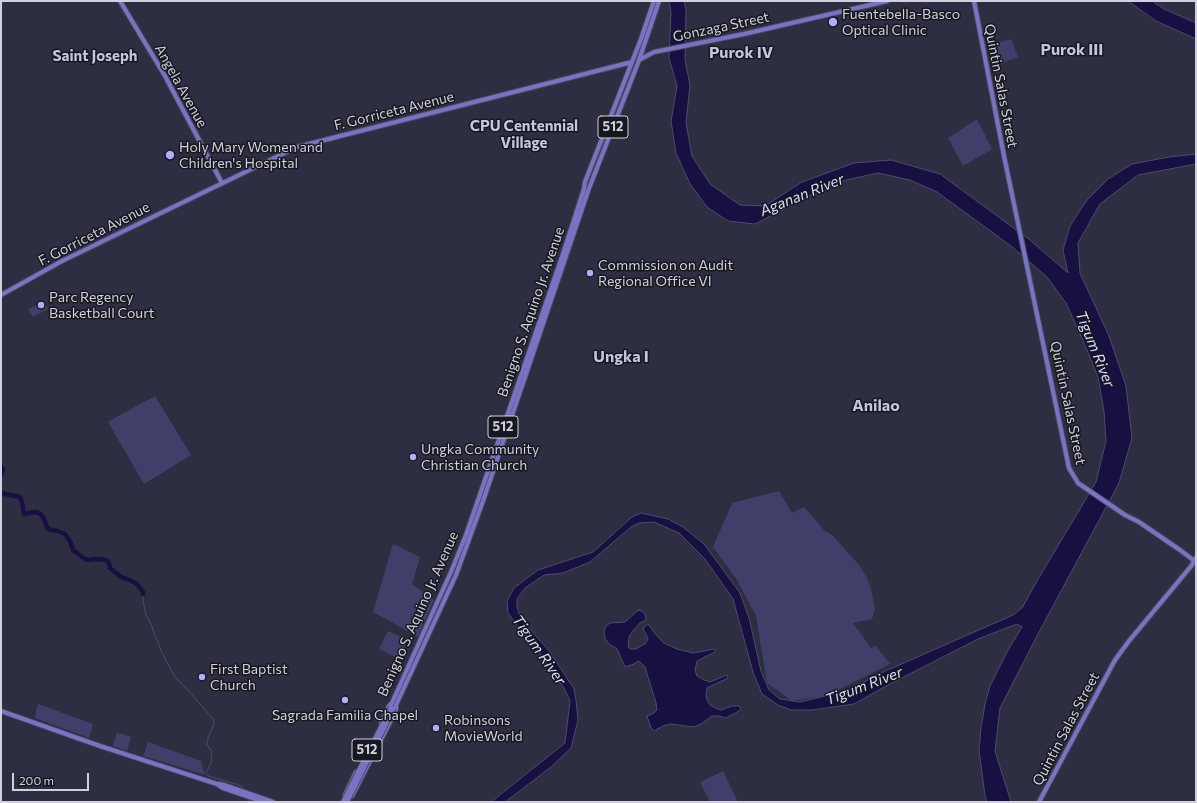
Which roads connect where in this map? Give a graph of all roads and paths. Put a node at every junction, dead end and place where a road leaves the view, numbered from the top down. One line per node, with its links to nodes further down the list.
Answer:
1 (120, 1): 15 (main road, Angela Avenue)
2 (654, 1): 7 (main road, Benigno S. Aquino Jr. Avenue / 512)
3 (659, 1): 7 (main road, Benigno S. Aquino Jr. Avenue / 512)
4 (887, 1): 6 (main road, Gonzaga Street)
5 (974, 1): 21 (main road, Quintin Salas Street)
6 (881, 2): 8 (main road, Gonzaga Street)
7 (644, 40): 8 (main road); 9 (main road, Benigno S. Aquino Jr. Avenue / 512); 10 (main road, Benigno S. Aquino Jr. Avenue / 512)
8 (654, 52): 10 (main road)
9 (632, 62): 11 (main road, F. Gorriceta Avenue); 12 (main road, Benigno S. Aquino Jr. Avenue / 512)
10 (638, 62): 14 (main road, Benigno S. Aquino Jr. Avenue / 512)
11 (625, 64): 12 (main road); 15 (main road, F. Gorriceta Avenue)
12 (630, 67): 13 (main road, Benigno S. Aquino Jr. Avenue / 512)
13 (613, 110): 14 (main road); 16 (main road, Benigno S. Aquino Jr. Avenue / 512)
14 (619, 113): 17 (main road, Benigno S. Aquino Jr. Avenue / 512)
15 (222, 183): 19 (main road, F. Gorriceta Avenue)
16 (580, 199): 17 (main road); 18 (main road, Benigno S. Aquino Jr. Avenue / 512)
17 (585, 201): 18 (main road, Benigno S. Aquino Jr. Avenue / 512)
18 (564, 255): 20 (main road, Benigno S. Aquino Jr. Avenue / 512)
19 (1, 295)
20 (468, 536): 22 (main road, Benigno S. Aquino Jr. Avenue / 512); 23 (main road, Benigno S. Aquino Jr. Avenue / 512)
21 (1195, 559): 33 (main road, Quintin Salas Street)
22 (411, 662): 23 (main road); 24 (main road, Benigno S. Aquino Jr. Avenue / 512)
23 (416, 664): 24 (main road, Benigno S. Aquino Jr. Avenue / 512)
24 (393, 706): 26 (main road, Benigno S. Aquino Jr. Avenue / 512); 27 (main road, Benigno S. Aquino Jr. Avenue / 512); 31 (main road, 512, bridge); 32 (main road, 512, bridge)
25 (1, 712): 28 (main road)
26 (357, 769): 27 (main road); 31 (main road, Benigno S. Aquino Jr. Avenue / 512)
27 (364, 773): 32 (main road, Benigno S. Aquino Jr. Avenue / 512)
28 (247, 794): 29 (main road); 30 (main road)
29 (264, 802)
30 (273, 802)
31 (342, 802)
32 (348, 802)
33 (1039, 802)

